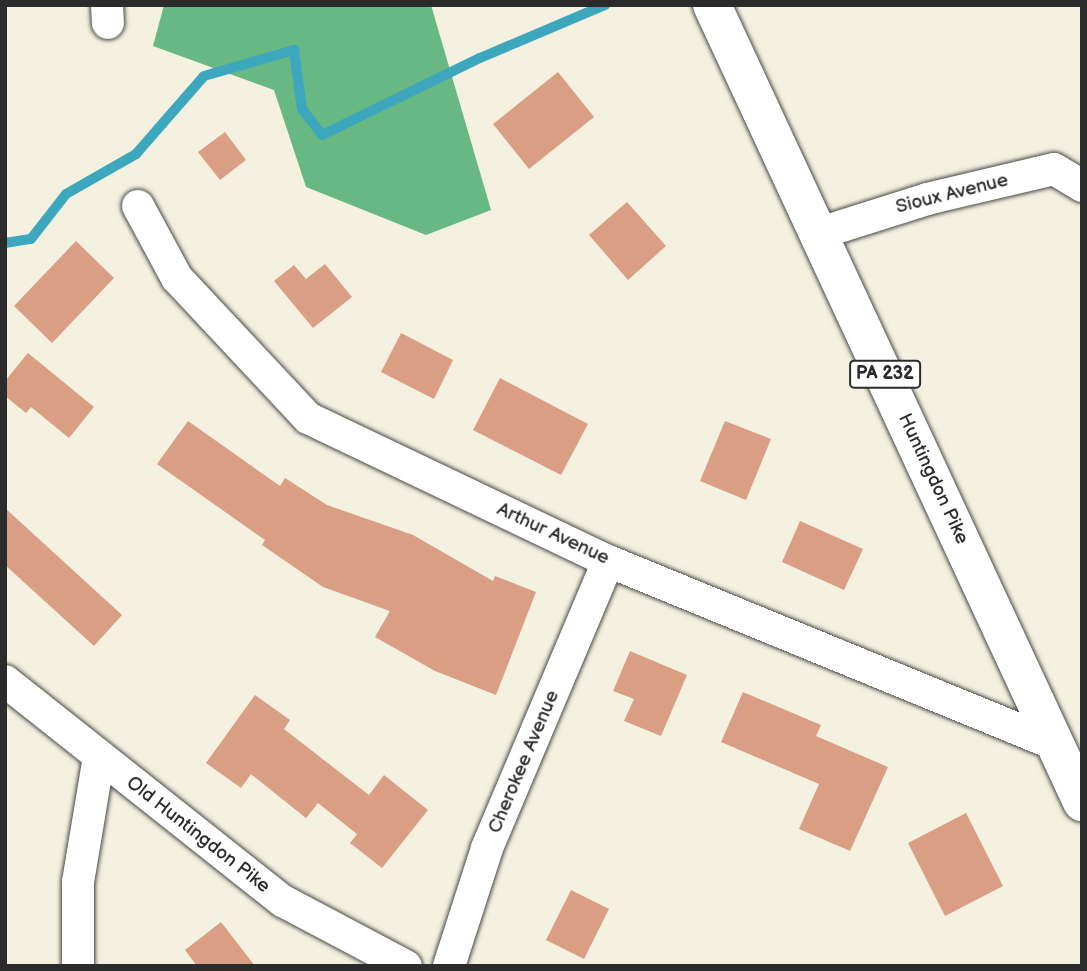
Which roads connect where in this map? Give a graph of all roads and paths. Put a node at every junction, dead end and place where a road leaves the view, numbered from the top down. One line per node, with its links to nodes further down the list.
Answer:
1 (712, 5): 4 (main road, Huntingdon Pike / PA 232)
2 (1082, 186): 4 (street, Sioux Avenue)
3 (138, 206): 5 (street, Arthur Avenue)
4 (821, 233): 7 (main road, Huntingdon Pike / PA 232)
5 (608, 561): 7 (street, Arthur Avenue); 12 (street, Cherokee Avenue)
6 (5, 681): 8 (street, Old Huntingdon Pike)
7 (1055, 744): 9 (main road, Huntingdon Pike / PA 232)
8 (99, 756): 10 (street); 11 (street, Old Huntingdon Pike)
9 (1082, 802)
10 (78, 966)
11 (406, 966)
12 (449, 966)

